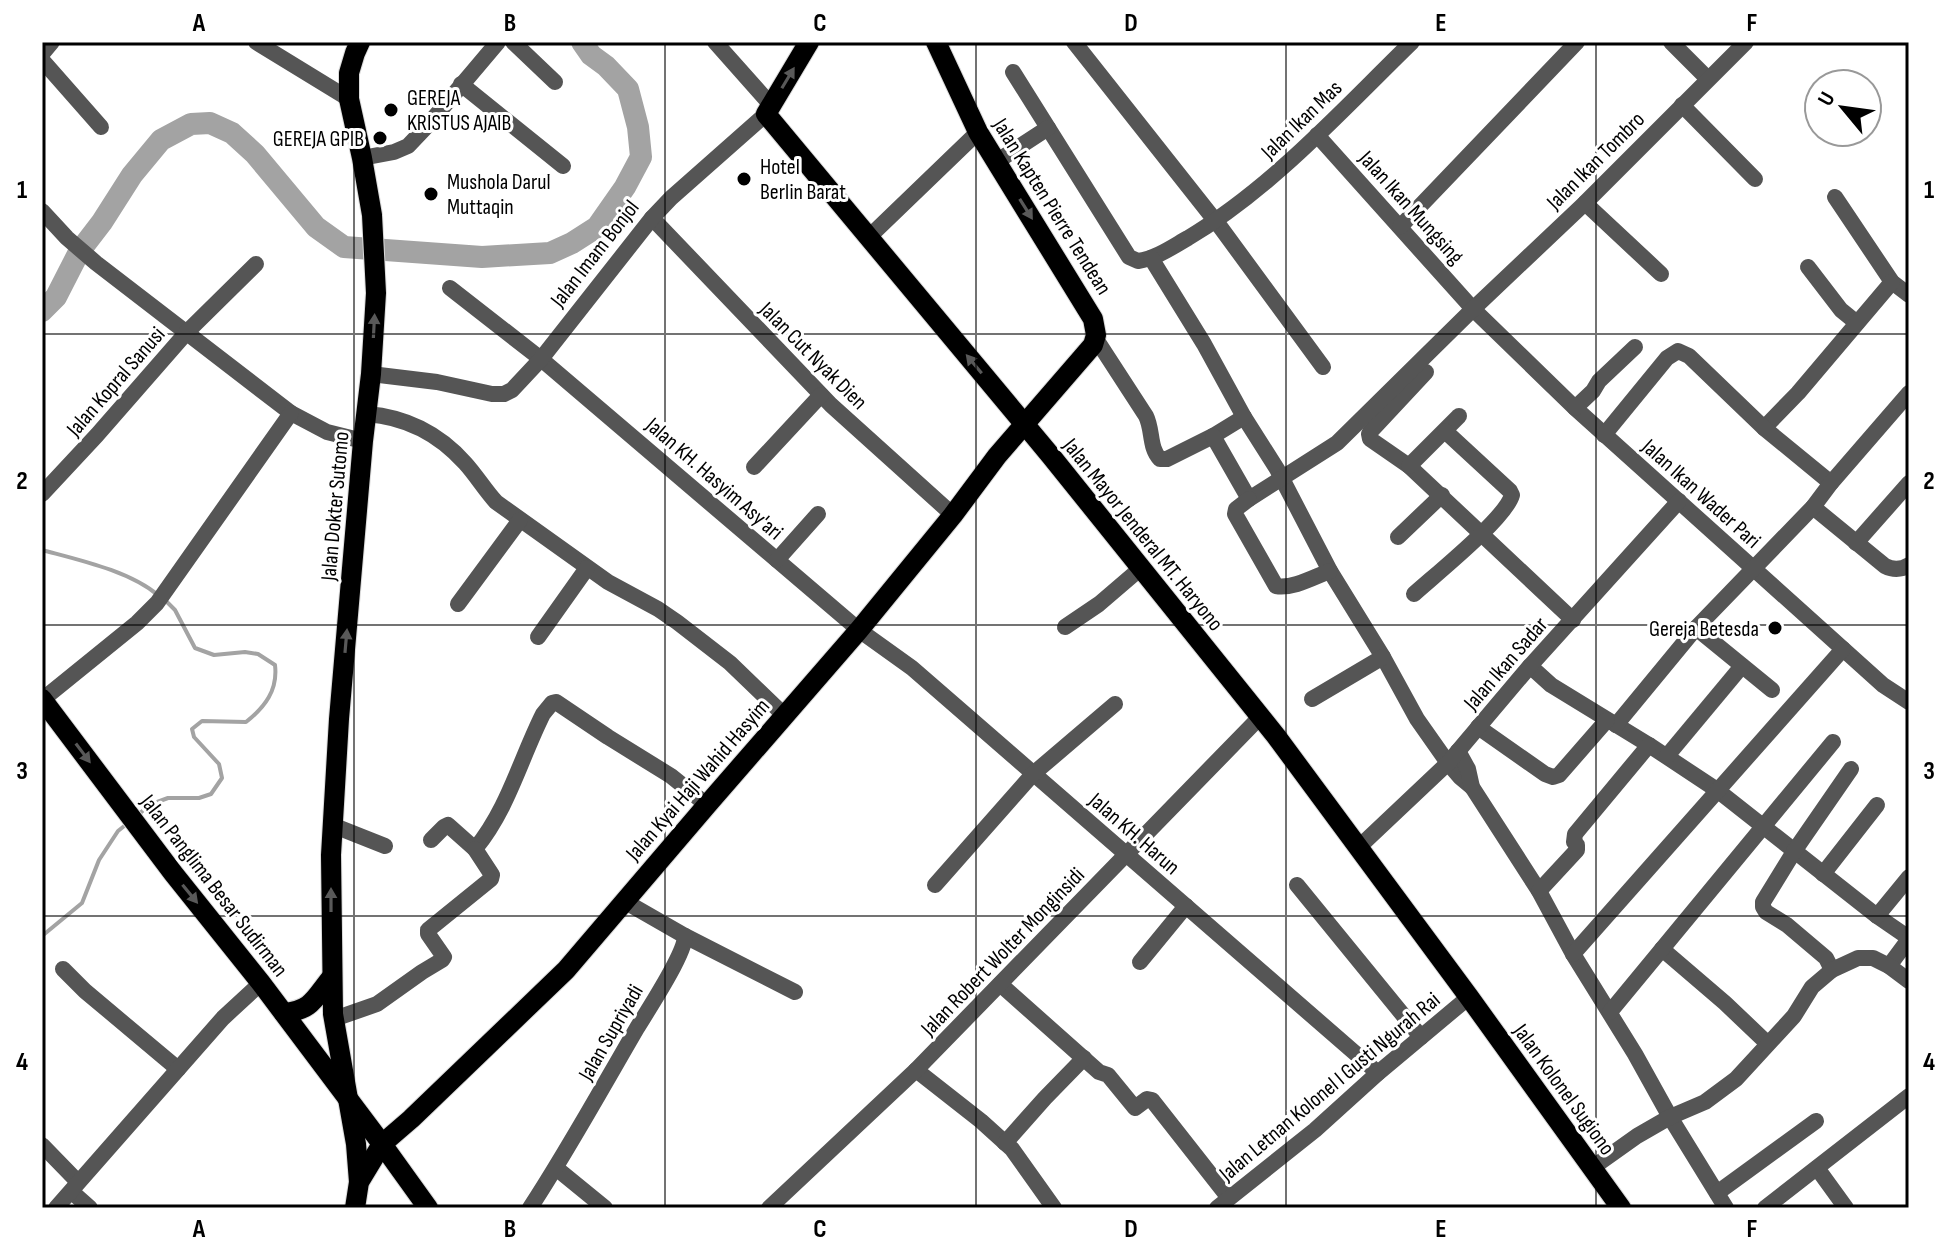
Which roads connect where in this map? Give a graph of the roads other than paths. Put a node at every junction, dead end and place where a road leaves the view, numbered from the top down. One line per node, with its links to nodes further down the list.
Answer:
1 (52, 42): 14 (street)
2 (256, 42): 20 (street)
3 (360, 42): 20 (main road, Jalan Dokter Sutomo)
4 (498, 42): 19 (street)
5 (513, 42): 18 (street)
6 (715, 42): 22 (street)
7 (809, 42): 22 (main road, Jalan Imam Bonjol, one-way to 7)
8 (936, 42): 25 (main road, Jalan Kapten Pierre Tendean)
9 (1074, 42): 35 (street)
10 (1412, 42): 26 (street, Jalan Ikan Mas)
11 (1577, 42): 36 (street)
12 (1671, 42): 17 (street)
13 (1746, 42): 17 (street, Jalan Ikan Tombro)
14 (42, 54)
15 (42, 60): 23 (street)
16 (1013, 72): 24 (street)
17 (1708, 79): 21 (street, Jalan Ikan Tombro)
18 (555, 82)
19 (461, 84): 27 (street); 29 (street)
20 (349, 99): 27 (main road, Jalan Dokter Sutomo)
21 (1682, 105): 30 (street); 32 (street, Jalan Ikan Tombro)
22 (769, 110): 34 (street, Jalan Imam Bonjol); 37 (main road, Jalan Mayor Jenderal MT. Haryono)
23 (101, 127)
24 (1048, 128): 28 (street); 38 (street)
25 (978, 132): 28 (main road, Jalan Kapten Pierre Tendean); 37 (street)
26 (1317, 135): 35 (street, Jalan Ikan Mas); 36 (street, Jalan Ikan Mungsing)
27 (362, 158): 52 (main road, Jalan Dokter Sutomo, one-way to 27)
28 (996, 162): 47 (main road, Jalan Kapten Pierre Tendean, one-way to 47)
29 (563, 166)
30 (1755, 179)
31 (1835, 197): 42 (street)
32 (1585, 203): 41 (street); 44 (street, Jalan Ikan Tombro)
33 (42, 211): 46 (street)
34 (652, 218): 49 (street, Jalan Imam Bonjol); 54 (street, Jalan Cut Nyak Dien)
35 (1216, 221): 38 (street, Jalan Ikan Mas); 50 (street)
36 (1400, 227): 44 (street, Jalan Ikan Mungsing)
37 (869, 237): 60 (main road, Jalan Mayor Jenderal MT. Haryono, one-way to 37)
38 (1151, 258): 59 (street)
39 (256, 264): 46 (street, Jalan Kopral Sanusi)
40 (1808, 267): 45 (street)
41 (1661, 274)
42 (1903, 287): 45 (street)
43 (450, 288): 49 (street, Jalan KH. Hasyim Asy'ari)
44 (1473, 309): 55 (street, Jalan Ikan Wader Pari); 68 (street, Jalan Ikan Tombro)
45 (1857, 323): 61 (street)
46 (187, 332): 56 (street); 71 (street, Jalan Kopral Sanusi)
47 (1096, 339): 60 (main road); 64 (street)
48 (1635, 347): 55 (street)
49 (541, 359): 52 (street, Jalan Imam Bonjol); 82 (street, Jalan KH. Hasyim Asy'ari)
50 (1323, 367)
51 (1426, 372): 66 (street)
52 (371, 374): 57 (main road, Jalan Dokter Sutomo)
53 (1909, 394): 69 (street)
54 (821, 395): 67 (street); 77 (street, Jalan Cut Nyak Dien)
55 (1575, 408): 63 (street, Jalan Ikan Wader Pari)
56 (291, 413): 65 (street); 100 (street)
57 (367, 414): 65 (main road, Jalan Dokter Sutomo); 78 (street)
58 (1459, 416): 62 (street)
59 (1244, 417): 64 (street); 68 (street)
60 (1024, 424): 77 (main road, Jalan Kyai Haji Wahid Hasyim); 85 (main road, Jalan Mayor Jenderal MT. Haryono)
61 (1764, 428): 63 (street); 69 (street)
62 (1445, 431): 66 (street); 79 (street)
63 (1604, 435): 74 (street, Jalan Ikan Wader Pari)
64 (1213, 436): 73 (street)
65 (363, 441): 117 (main road, Jalan Dokter Sutomo, one-way to 65)
66 (1409, 466): 72 (street)
67 (754, 467)
68 (1283, 479): 73 (street, Jalan Ikan Tombro); 87 (street)
69 (1831, 483): 75 (street)
70 (1909, 483): 81 (street)
71 (42, 494)
72 (1442, 495): 79 (street); 80 (street)
73 (1249, 499): 87 (street)
74 (1679, 501): 86 (street, Jalan Ikan Wader Pari); 90 (street, Jalan Ikan Sadar)
75 (1813, 507): 81 (street); 86 (street)
76 (818, 514): 82 (street)
77 (953, 515): 93 (main road, Jalan Kyai Haji Wahid Hasyim)
78 (520, 520): 84 (street); 89 (street)
79 (1481, 533): 88 (street); 90 (street)
80 (1398, 537)
81 (1856, 543): 83 (street)
82 (777, 560): 93 (street, Jalan KH. Hasyim Asy'ari)
83 (1909, 565)
84 (587, 568): 94 (street); 104 (street)
85 (1141, 568): 91 (street); 105 (main road, Jalan Mayor Jenderal MT. Haryono)
86 (1753, 569): 92 (street); 95 (street, Jalan Ikan Wader Pari)
87 (1330, 571): 96 (street)
88 (1414, 594)
89 (458, 604)
90 (1573, 620): 97 (street, Jalan Ikan Sadar)
91 (1065, 627)
92 (1696, 628): 98 (street); 106 (street)
93 (859, 630): 104 (main road, Jalan Kyai Haji Wahid Hasyim); 113 (street, Jalan KH. Harun)
94 (538, 637)
95 (1843, 649): 102 (street, Jalan Ikan Wader Pari); 114 (street)
96 (1383, 657): 101 (street); 111 (street)
97 (1530, 666): 106 (street); 107 (street, Jalan Ikan Sadar)
98 (1742, 666): 99 (street); 110 (street)
99 (1772, 690)
100 (42, 699): 143 (main road, Jalan Panglima Besar Sudirman, one-way to 143)
101 (1312, 699)
102 (1909, 702)
103 (1115, 704): 113 (street)
104 (784, 715): 115 (main road, Jalan Kyai Haji Wahid Hasyim)
105 (1260, 717): 121 (main road, Jalan Mayor Jenderal MT. Haryono); 124 (street, Jalan Robert Wolter Monginsidi)
106 (1611, 722): 107 (street); 109 (street)
107 (1478, 727): 111 (street, Jalan Ikan Sadar)
108 (1833, 742): 118 (street)
109 (1649, 745): 110 (street); 129 (street)
110 (1667, 756): 114 (street)
111 (1453, 757): 121 (street, Jalan Ikan Sadar); 129 (street)
112 (1851, 769): 123 (street)
113 (1033, 774): 124 (street, Jalan KH. Harun); 127 (street)
114 (1717, 790): 118 (street); 136 (street)
115 (707, 805): 122 (street); 130 (main road, Jalan Kyai Haji Wahid Hasyim)
116 (1877, 805): 125 (street)
117 (332, 825): 120 (street); 141 (main road, Jalan Dokter Sutomo, one-way to 117)
118 (1762, 826): 123 (street); 135 (street)
119 (431, 840): 122 (street)
120 (385, 846)
121 (1358, 848): 146 (main road, Jalan Mayor Jenderal MT. Haryono)
122 (475, 849): 149 (street)
123 (1795, 850): 125 (street); 140 (street)
124 (1127, 855): 131 (street, Jalan KH. Harun); 144 (street, Jalan Robert Wolter Monginsidi)
125 (1823, 874): 132 (street)
126 (1909, 877): 132 (street)
127 (935, 885)
128 (1297, 885): 150 (street)
129 (1539, 891): 136 (street)
130 (624, 901): 133 (street); 161 (main road, Jalan Kyai Haji Wahid Hasyim)
131 (1186, 906): 137 (street); 155 (street, Jalan KH. Harun)
132 (1877, 916): 134 (street)
133 (685, 936): 145 (street); 163 (street, Jalan Supriyadi)
134 (1909, 939): 138 (street)
135 (1662, 949): 147 (street); 151 (street)
136 (1573, 954): 147 (street)
137 (1140, 962)
138 (1889, 966): 140 (street); 142 (street)
139 (63, 969): 153 (street)
140 (1832, 970): 151 (street)
141 (331, 978): 148 (main road); 149 (main road, Jalan Dokter Sutomo)
142 (1909, 981)
143 (261, 983): 148 (main road, Jalan Panglima Besar Sudirman); 153 (street)
144 (1000, 984): 152 (street); 154 (street, Jalan Robert Wolter Monginsidi)
145 (795, 992)
146 (1469, 997): 150 (street, Jalan Letnan Kolonel I Gusti Ngurah Rai); 164 (main road, Jalan Kolonel Sugiono)
147 (1610, 1012): 158 (street)
148 (284, 1013): 157 (main road, Jalan Panglima Besar Sudirman)
149 (334, 1019): 157 (main road, Jalan Dokter Sutomo)
150 (1421, 1037): 155 (street, Jalan Letnan Kolonel I Gusti Ngurah Rai)
151 (1767, 1043): 158 (street)
152 (1084, 1058): 160 (street); 169 (street)
153 (178, 1069): 167 (street)
154 (916, 1070): 160 (street); 176 (street, Jalan Robert Wolter Monginsidi)
155 (1378, 1073): 169 (street, Jalan Letnan Kolonel I Gusti Ngurah Rai)
156 (1909, 1096): 165 (street)
157 (349, 1101): 161 (main road, Jalan Panglima Besar Sudirman); 166 (main road, Jalan Dokter Sutomo)
158 (1670, 1117): 164 (street); 168 (street)
159 (1816, 1121): 168 (street)
160 (1005, 1143): 177 (street)
161 (382, 1144): 166 (main road, Jalan Kyai Haji Wahid Hasyim); 173 (main road, Jalan Panglima Besar Sudirman)
162 (42, 1145): 167 (street)
163 (556, 1168): 174 (street, Jalan Supriyadi); 175 (street)
164 (1592, 1168): 178 (main road, Jalan Kolonel Sugiono)
165 (1817, 1168): 180 (street); 181 (street)
166 (359, 1182): 172 (main road)
167 (75, 1187): 170 (street); 171 (street)
168 (1717, 1193): 179 (street)
169 (1223, 1203)
170 (56, 1208)
171 (90, 1208)
172 (355, 1208)
173 (428, 1208)
174 (530, 1208)
175 (605, 1208)
176 (769, 1208)
177 (1054, 1208)
178 (1621, 1208)
179 (1726, 1208)
180 (1765, 1208)
181 (1846, 1208)

